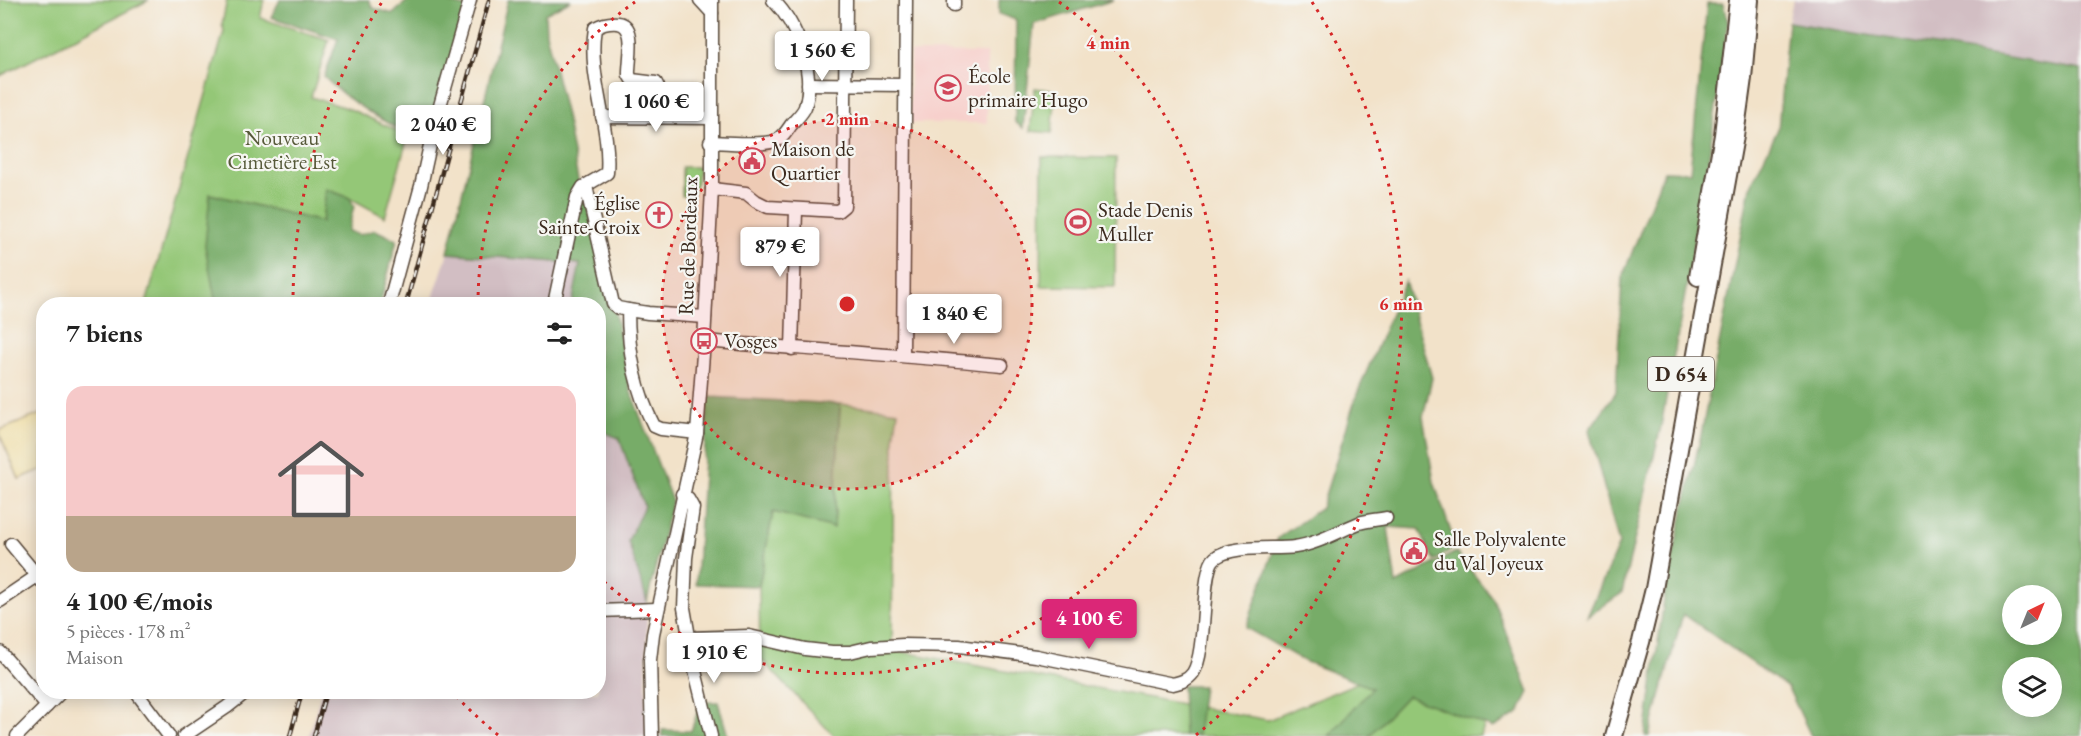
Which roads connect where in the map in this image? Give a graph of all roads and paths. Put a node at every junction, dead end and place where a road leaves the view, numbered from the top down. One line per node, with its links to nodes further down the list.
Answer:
1 (470, 0): 18 (street)
2 (700, 0): 7 (street)
3 (773, 0): 8 (street)
4 (846, 0): 9 (street)
5 (906, 0): 10 (street)
6 (1744, 4): 48 (highway, D 654); 49 (highway, D 654)
7 (712, 6): 13 (street, Rue de Bordeaux)
8 (807, 84): 9 (street); 14 (street)
9 (845, 84): 10 (street); 17 (street)
10 (905, 85): 24 (street)
11 (602, 117): 12 (street); 12 (street); 15 (street)
12 (657, 118): 13 (street)
13 (711, 118): 14 (street, Rue de Bordeaux)
14 (710, 142): 16 (street, Rue de Bordeaux)
15 (586, 186): 19 (street); 20 (street)
16 (712, 189): 17 (street); 21 (street, Rue de Bordeaux)
17 (796, 210): 23 (street)
18 (391, 297)
19 (555, 297)
20 (628, 310): 21 (street); 26 (street)
21 (705, 317): 22 (street, Rue de Bordeaux)
22 (704, 341): 23 (street); 26 (street, Rue de Bordeaux)
23 (792, 349): 24 (street)
24 (903, 355): 25 (street)
25 (1002, 365)
26 (697, 433): 27 (street, Rue de Bordeaux)
27 (682, 494): 33 (street, Rue de Bordeaux); 35 (street)
28 (1386, 518): 35 (street)
29 (11, 544): 30 (street)
30 (36, 575)
31 (36, 582): 32 (street)
32 (0, 601)
33 (657, 609): 34 (street); 46 (street, Rue de Bordeaux)
34 (606, 611)
35 (690, 638): 47 (street)
36 (0, 652): 37 (street)
37 (36, 694)
38 (40, 699): 42 (street)
39 (54, 699): 42 (street)
40 (141, 699): 44 (street)
41 (237, 699): 45 (street)
42 (46, 706): 43 (street)
43 (16, 736)
44 (169, 736)
45 (184, 736)
46 (652, 736)
47 (711, 736)
48 (1602, 736)
49 (1614, 736)

